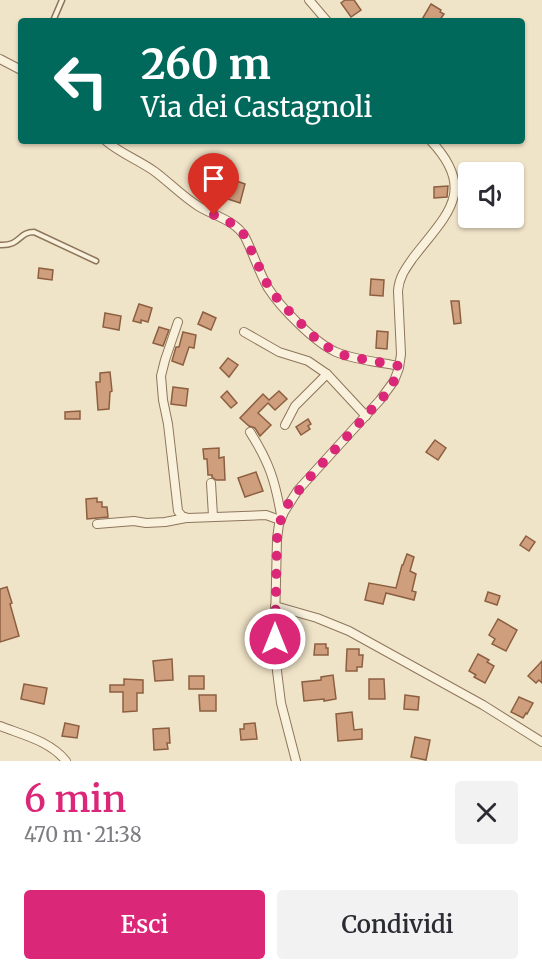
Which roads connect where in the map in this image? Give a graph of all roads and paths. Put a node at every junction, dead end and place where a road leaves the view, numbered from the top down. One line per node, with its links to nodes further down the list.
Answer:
1 (62, 0): 3 (lane)
2 (309, 0): 4 (street)
3 (54, 18)
4 (324, 18)
5 (0, 59): 6 (street)
6 (18, 68)
7 (110, 144): 13 (street)
8 (434, 144): 13 (street)
9 (0, 245): 10 (lane)
10 (96, 261)
11 (178, 322): 20 (street)
12 (244, 332): 14 (street)
13 (399, 366): 15 (street)
14 (327, 374): 15 (street); 16 (street)
15 (366, 416): 21 (street)
16 (285, 425)
17 (250, 432): 21 (street)
18 (211, 483): 19 (street)
19 (213, 516): 20 (street); 21 (street)
20 (186, 518): 22 (street)
21 (281, 518): 23 (street)
22 (97, 524)
23 (275, 606): 25 (street); 27 (street)
24 (0, 726): 26 (street)
25 (542, 742)
26 (66, 761)
27 (296, 761)

